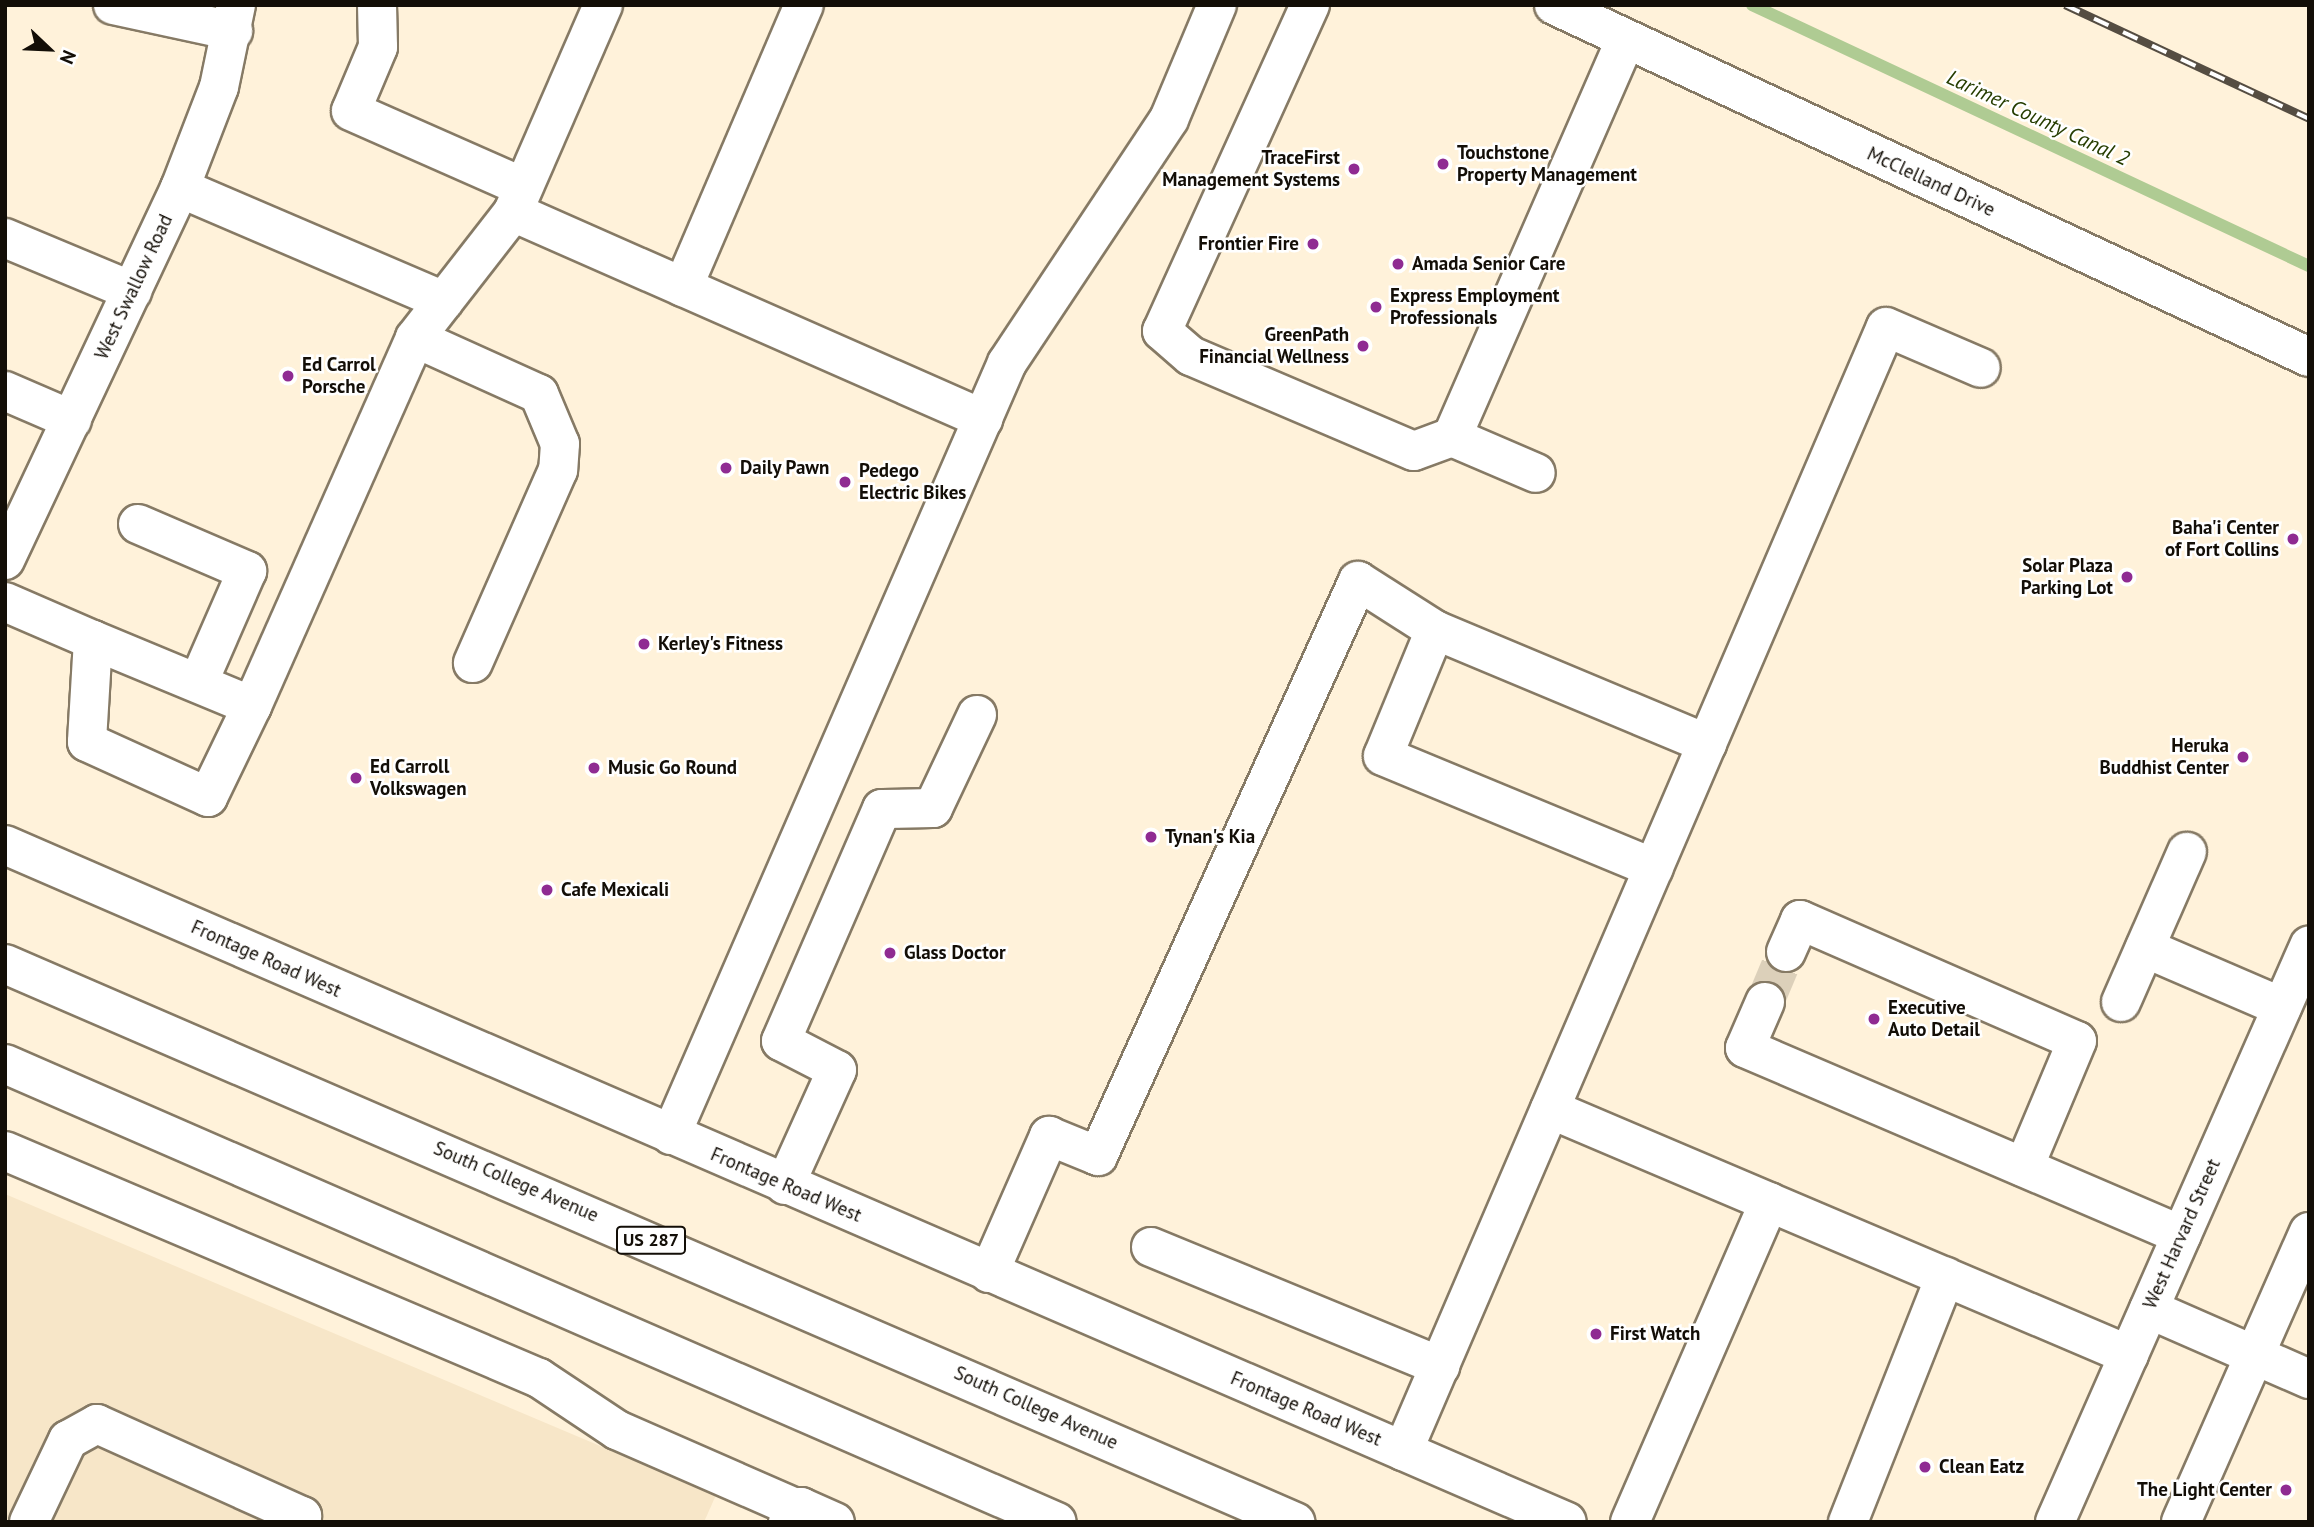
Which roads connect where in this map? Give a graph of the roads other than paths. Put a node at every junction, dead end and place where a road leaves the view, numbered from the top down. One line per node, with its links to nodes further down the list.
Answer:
1 (113, 5): 8 (main road)
2 (377, 5): 11 (main road)
3 (603, 5): 11 (main road)
4 (804, 5): 13 (main road)
5 (1217, 5): 20 (main road)
6 (1310, 5): 22 (main road)
7 (1554, 5): 9 (main road, McClelland Drive)
8 (235, 18): 10 (main road, West Swallow Road)
9 (1626, 39): 17 (main road, McClelland Drive); 22 (main road)
10 (180, 188): 14 (main road, West Swallow Road); 15 (main road)
11 (518, 199): 13 (main road); 15 (main road)
12 (5, 238): 14 (main road)
13 (683, 287): 20 (main road)
14 (132, 291): 21 (main road, West Swallow Road)
15 (444, 301): 16 (main road)
16 (415, 338): 29 (main road); 31 (main road)
17 (2309, 357)
18 (1981, 368): 33 (main road)
19 (5, 391): 21 (main road)
20 (983, 419): 46 (main road)
21 (72, 420): 25 (main road, West Swallow Road)
22 (1452, 438): 23 (main road)
23 (1536, 473)
24 (138, 524): 30 (main road)
25 (5, 560)
26 (5, 602): 28 (main road)
27 (1435, 630): 33 (main road); 36 (main road); 54 (main road)
28 (93, 640): 30 (main road); 31 (main road)
29 (473, 663)
30 (198, 683): 31 (main road)
31 (252, 706)
32 (976, 715): 49 (main road)
33 (1707, 744): 36 (main road)
34 (5, 845): 46 (main road, Frontage Road West)
35 (2187, 852): 38 (main road)
36 (1654, 868): 45 (main road)
37 (2309, 946): 43 (main road, West Harvard Street)
38 (2145, 948): 42 (main road); 43 (main road)
39 (1786, 952): 48 (main road)
40 (5, 964): 67 (main road, South College Avenue / US 287)
41 (1765, 1002): 48 (main road)
42 (2121, 1002)
43 (2282, 1007): 52 (main road, West Harvard Street)
44 (5, 1064): 66 (main road)
45 (1550, 1110): 50 (main road); 59 (main road)
46 (671, 1135): 49 (main road, Frontage Road West)
47 (5, 1151): 63 (main road)
48 (2024, 1167): 52 (main road)
49 (785, 1185): 54 (main road, Frontage Road West)
50 (1769, 1202): 55 (main road); 69 (main road)
51 (2309, 1232): 58 (main road)
52 (2182, 1235): 56 (main road, West Harvard Street)
53 (1151, 1247): 59 (main road)
54 (989, 1272): 61 (main road, Frontage Road West)
55 (1945, 1277): 57 (main road); 70 (main road)
56 (2149, 1309): 57 (main road, West Harvard Street); 58 (main road)
57 (2129, 1355): 71 (main road, West Harvard Street)
58 (2255, 1355): 60 (main road); 72 (main road)
59 (1440, 1366): 61 (main road)
60 (2309, 1379)
61 (1403, 1451): 68 (main road, Frontage Road West)
62 (5, 1511): 64 (main road)
63 (806, 1515)
64 (29, 1522): 65 (main road)
65 (300, 1522)
66 (1057, 1522)
67 (1294, 1522)
68 (1567, 1522)
69 (1630, 1522)
70 (1848, 1522)
71 (2056, 1522)
72 (2181, 1522)

